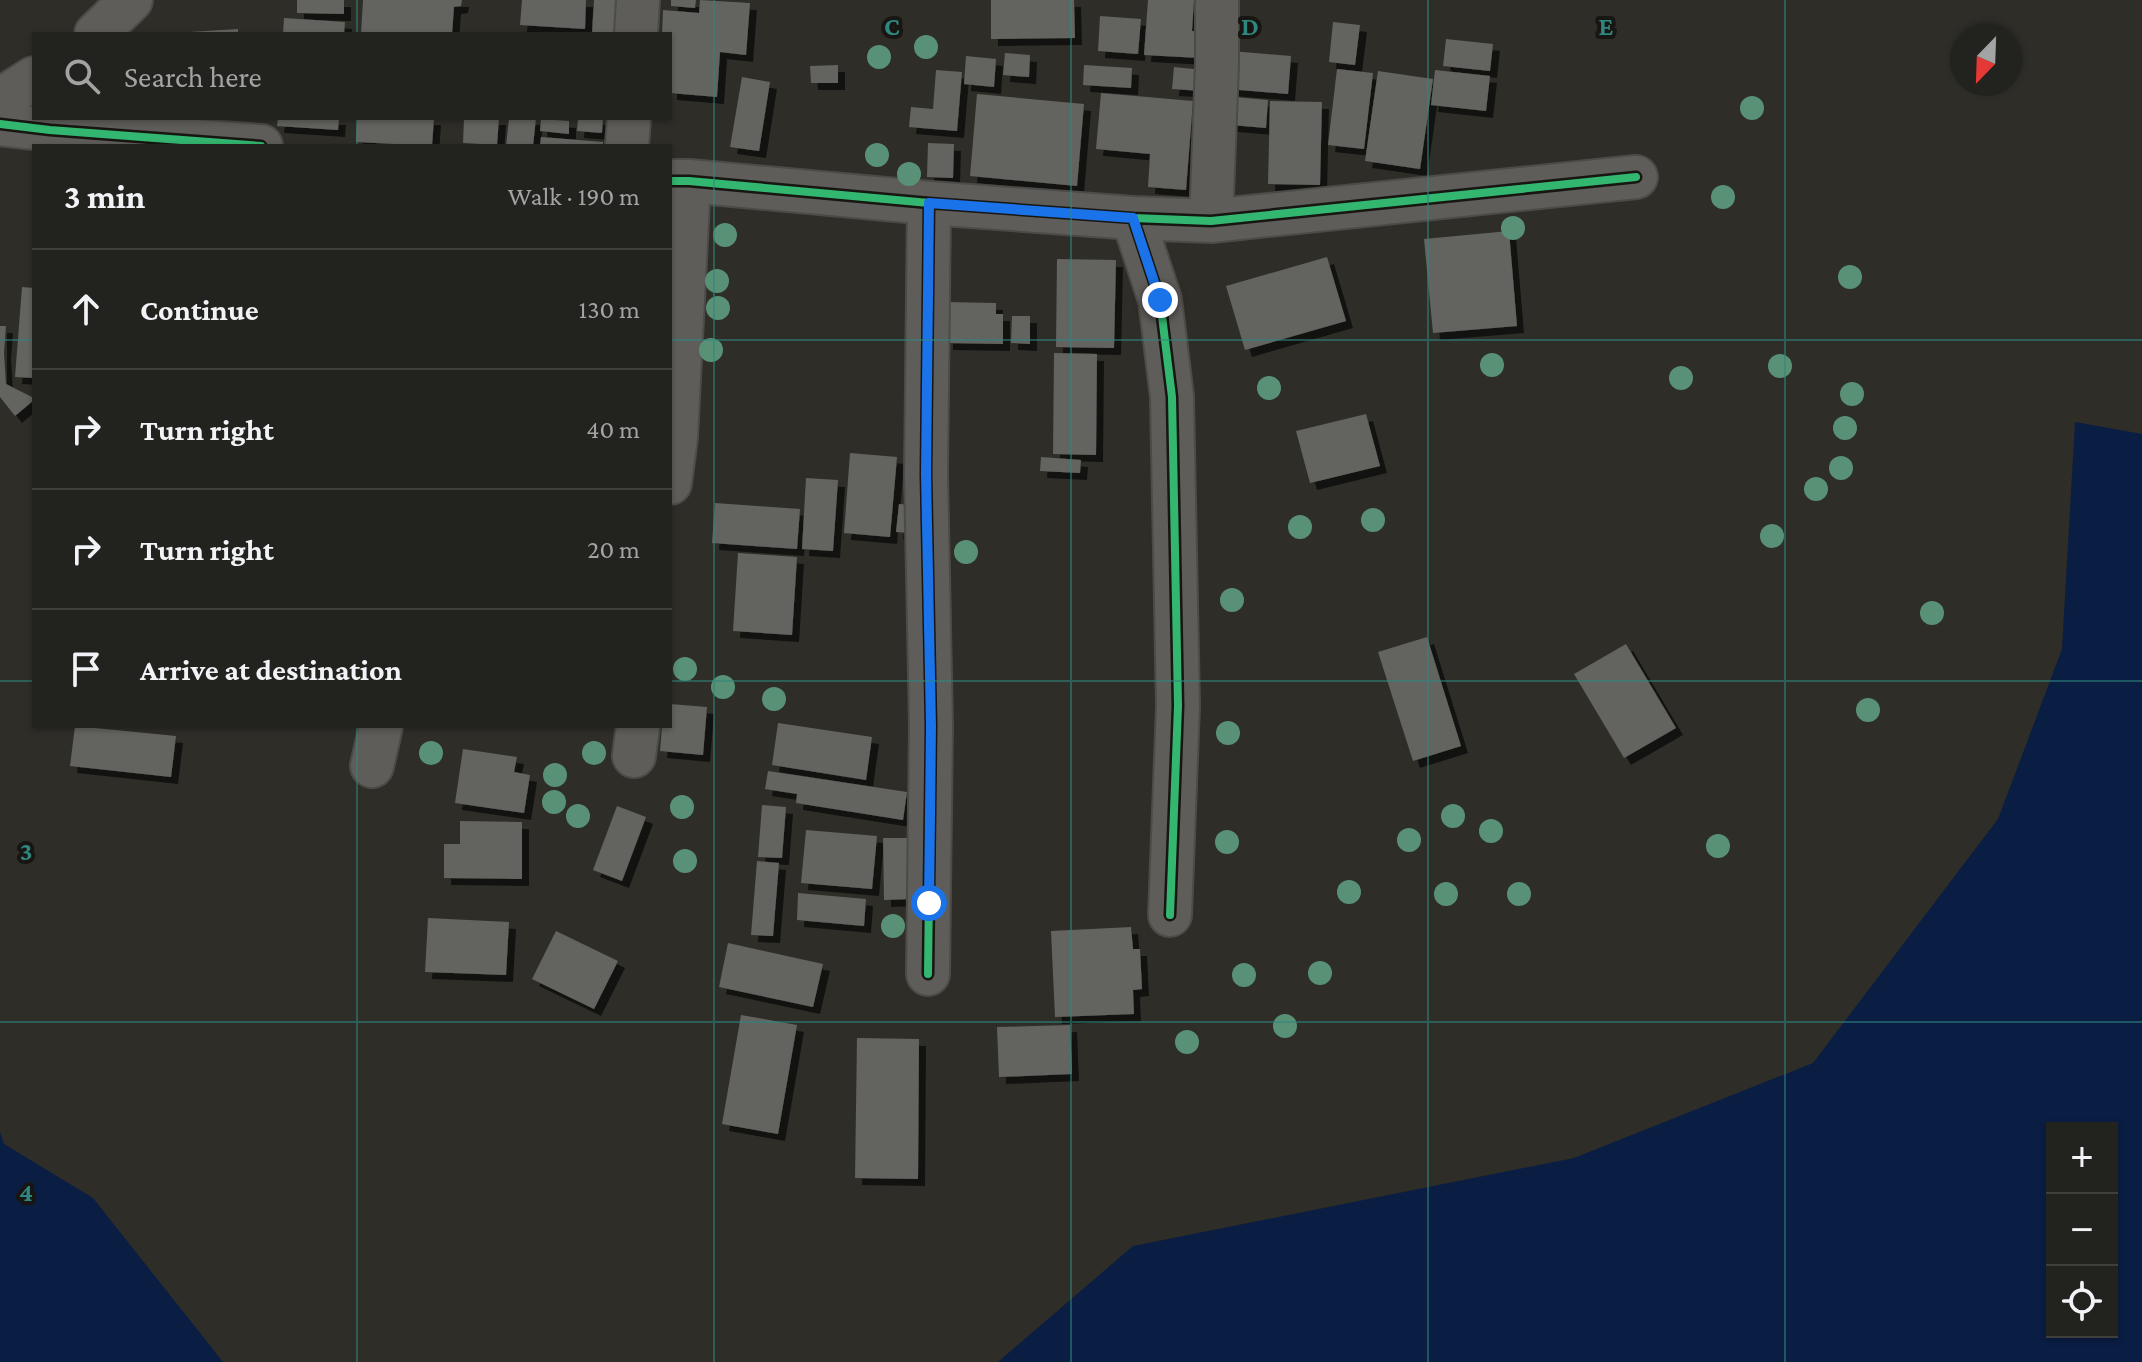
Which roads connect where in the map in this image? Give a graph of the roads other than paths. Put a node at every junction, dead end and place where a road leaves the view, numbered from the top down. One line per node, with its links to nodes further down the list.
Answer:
1 (131, 0): 4 (street)
2 (638, 0): 5 (street)
3 (1217, 0): 16 (street)
4 (98, 32)
5 (636, 32)
6 (32, 79): 7 (street)
7 (0, 100)
8 (629, 120): 11 (street)
9 (0, 124): 10 (street)
10 (226, 144)
11 (627, 144)
12 (1636, 177): 16 (street)
13 (679, 181): 14 (street); 17 (street)
14 (929, 203): 15 (street); 21 (street)
15 (1133, 218): 16 (street); 20 (street)
16 (1211, 221)
17 (672, 468)
18 (381, 728): 19 (street)
19 (372, 766)
20 (1170, 915)
21 (928, 974)

